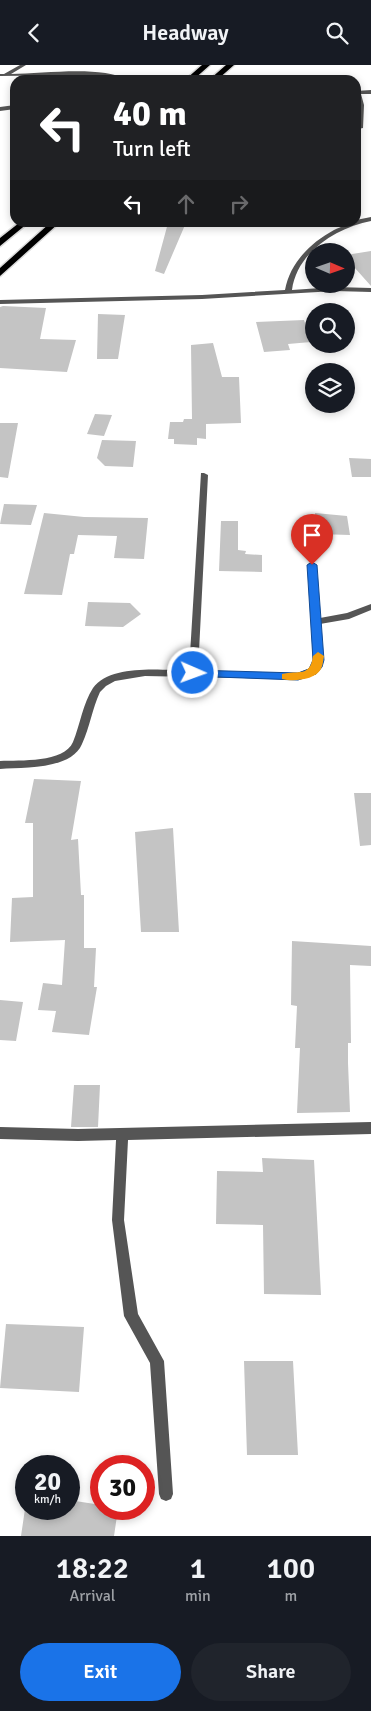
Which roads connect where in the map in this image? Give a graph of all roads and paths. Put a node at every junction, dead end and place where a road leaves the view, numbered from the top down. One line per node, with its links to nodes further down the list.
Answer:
1 (24, 65): 4 (street)
2 (206, 65): 6 (highway)
3 (230, 65): 7 (highway)
4 (2, 75): 5 (street)
5 (108, 75)
6 (195, 75)
7 (219, 75)
8 (19, 227): 11 (highway)
9 (51, 227): 12 (highway)
10 (347, 227): 14 (street)
11 (0, 243)
12 (0, 273)
13 (371, 290): 14 (street)
14 (288, 292): 15 (street)
15 (0, 303)
16 (204, 475): 20 (street)
17 (312, 565): 19 (street)
18 (371, 607): 19 (street)
19 (316, 622): 20 (street)
20 (193, 673): 21 (street)
21 (0, 765)
22 (371, 1128): 24 (street)
23 (0, 1133): 24 (street)
24 (122, 1134): 25 (street)
25 (166, 1494)

